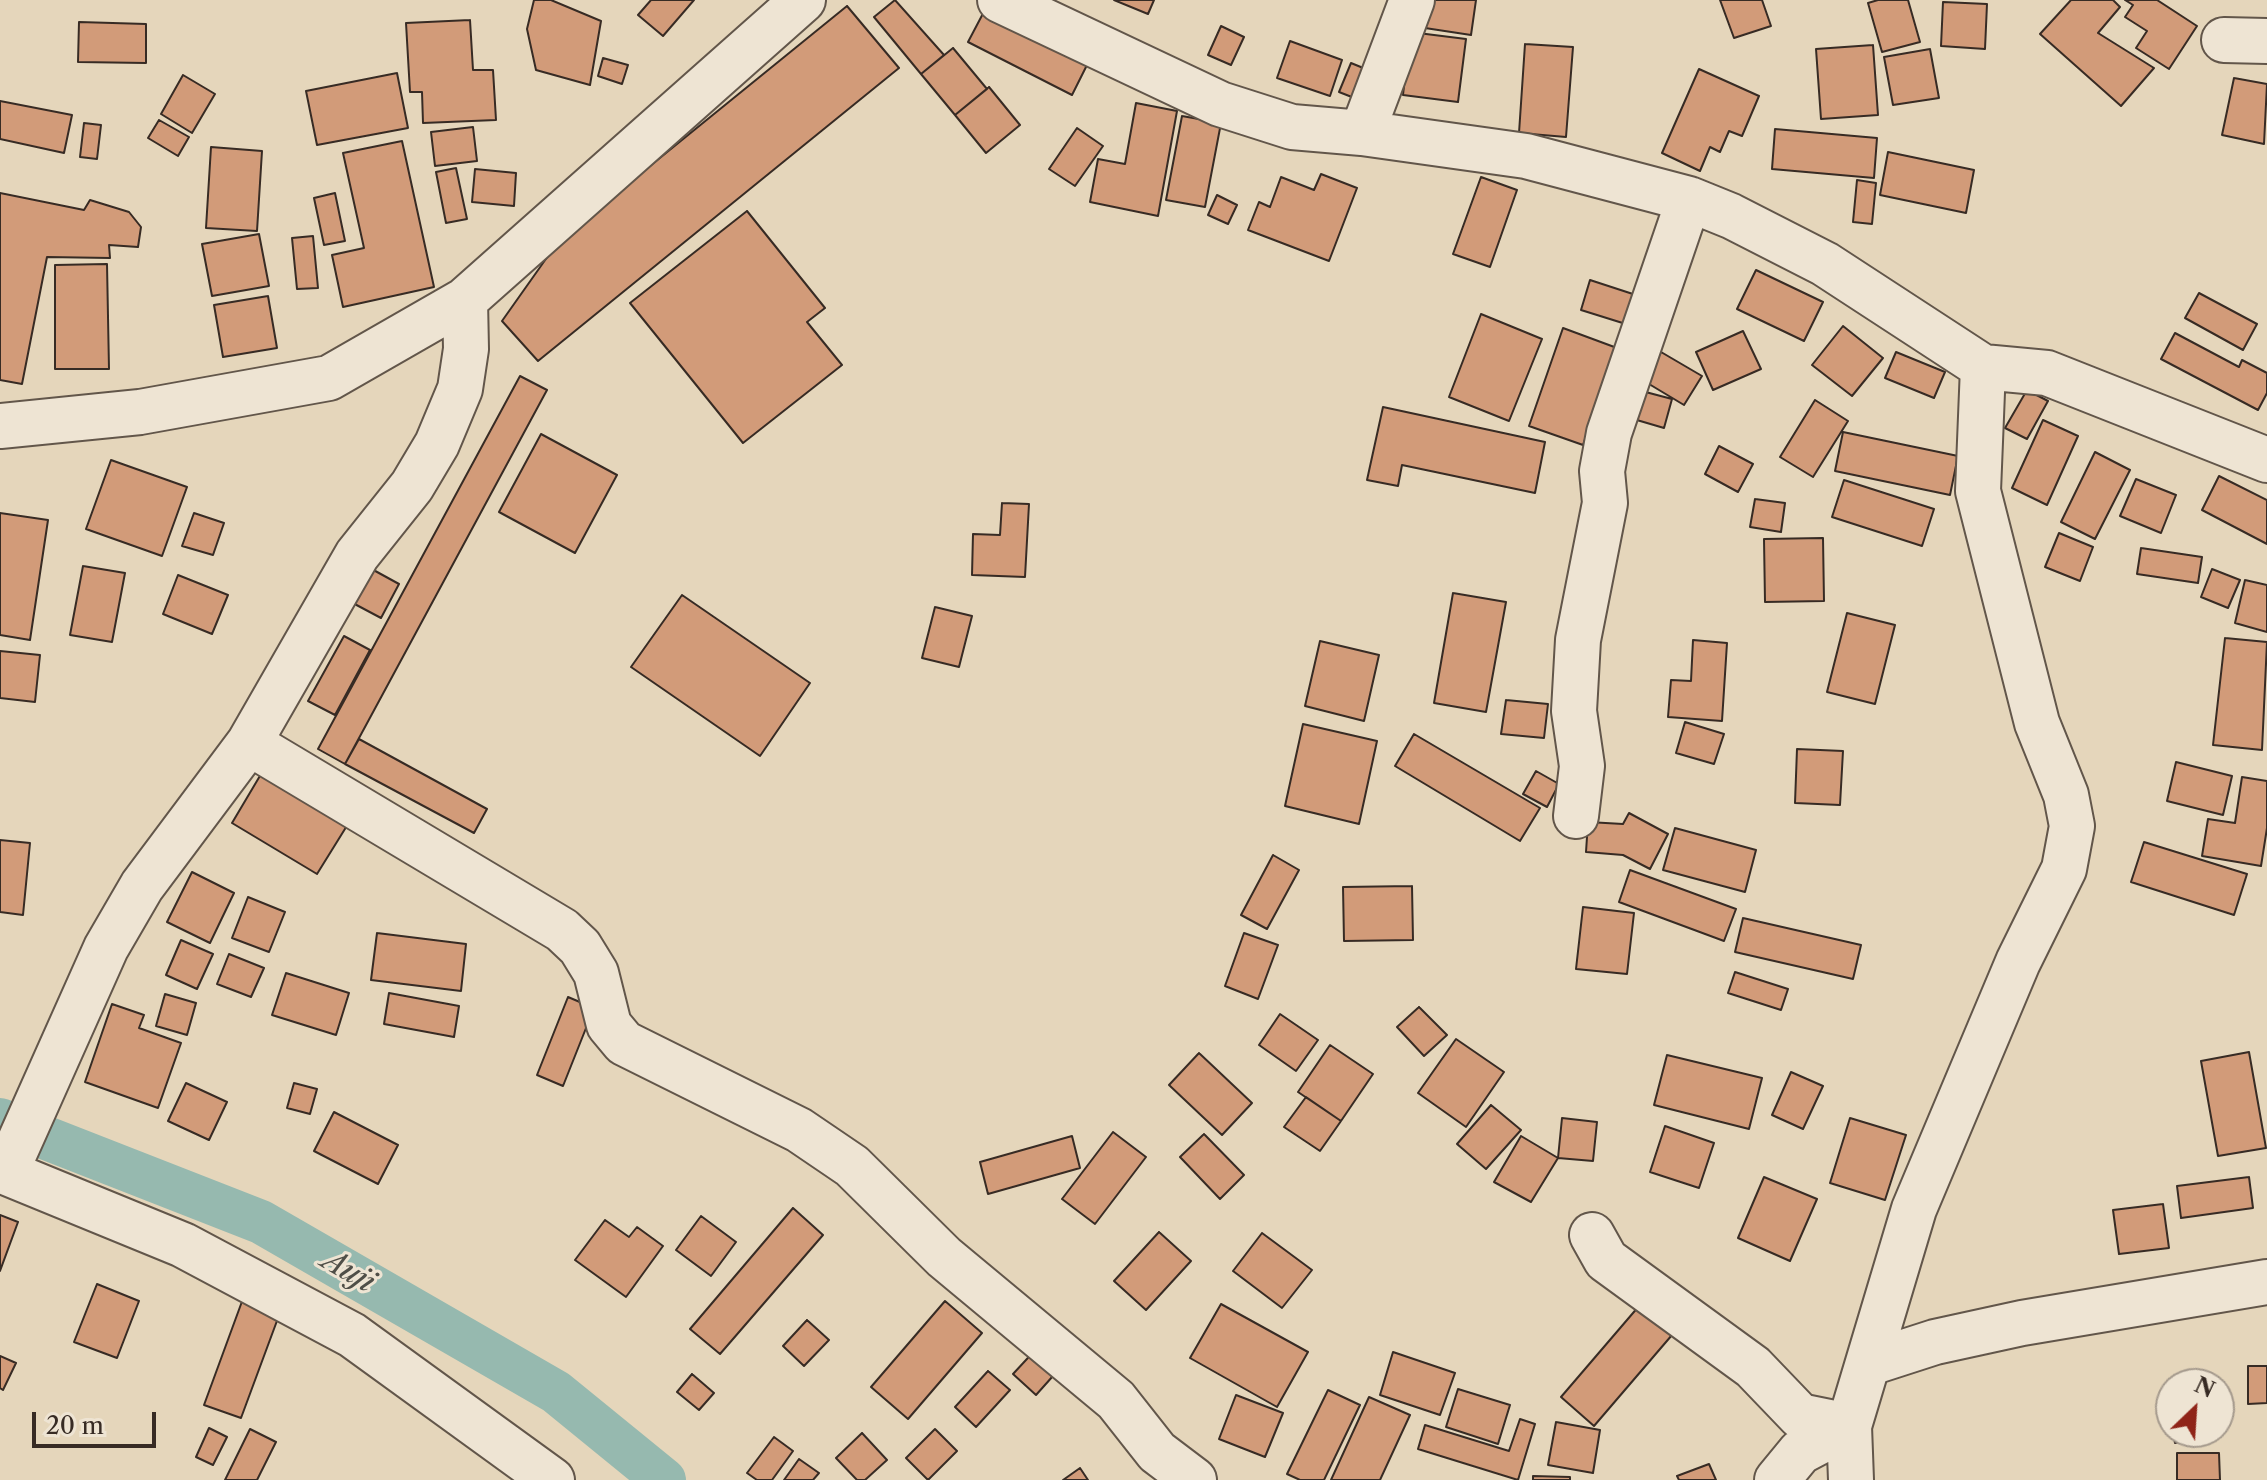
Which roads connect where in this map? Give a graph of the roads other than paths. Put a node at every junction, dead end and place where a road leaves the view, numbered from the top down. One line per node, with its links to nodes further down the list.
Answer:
1 (803, 0): 8 (street)
2 (1000, 0): 6 (street)
3 (1412, 0): 6 (street)
4 (2224, 40): 5 (street)
5 (2267, 41)
6 (1362, 133): 7 (street)
7 (1689, 199): 9 (street); 13 (street)
8 (465, 300): 10 (street); 12 (street)
9 (1983, 367): 11 (street); 17 (street)
10 (0, 426)
11 (2267, 460)
12 (249, 743): 14 (street); 20 (street)
13 (1576, 816)
14 (7, 1166): 19 (street)
15 (1592, 1235): 18 (street)
16 (2267, 1282): 17 (street)
17 (1870, 1363): 18 (street)
18 (1849, 1426): 21 (street); 22 (street)
19 (552, 1480)
20 (1194, 1480)
21 (1777, 1480)
22 (1851, 1480)

